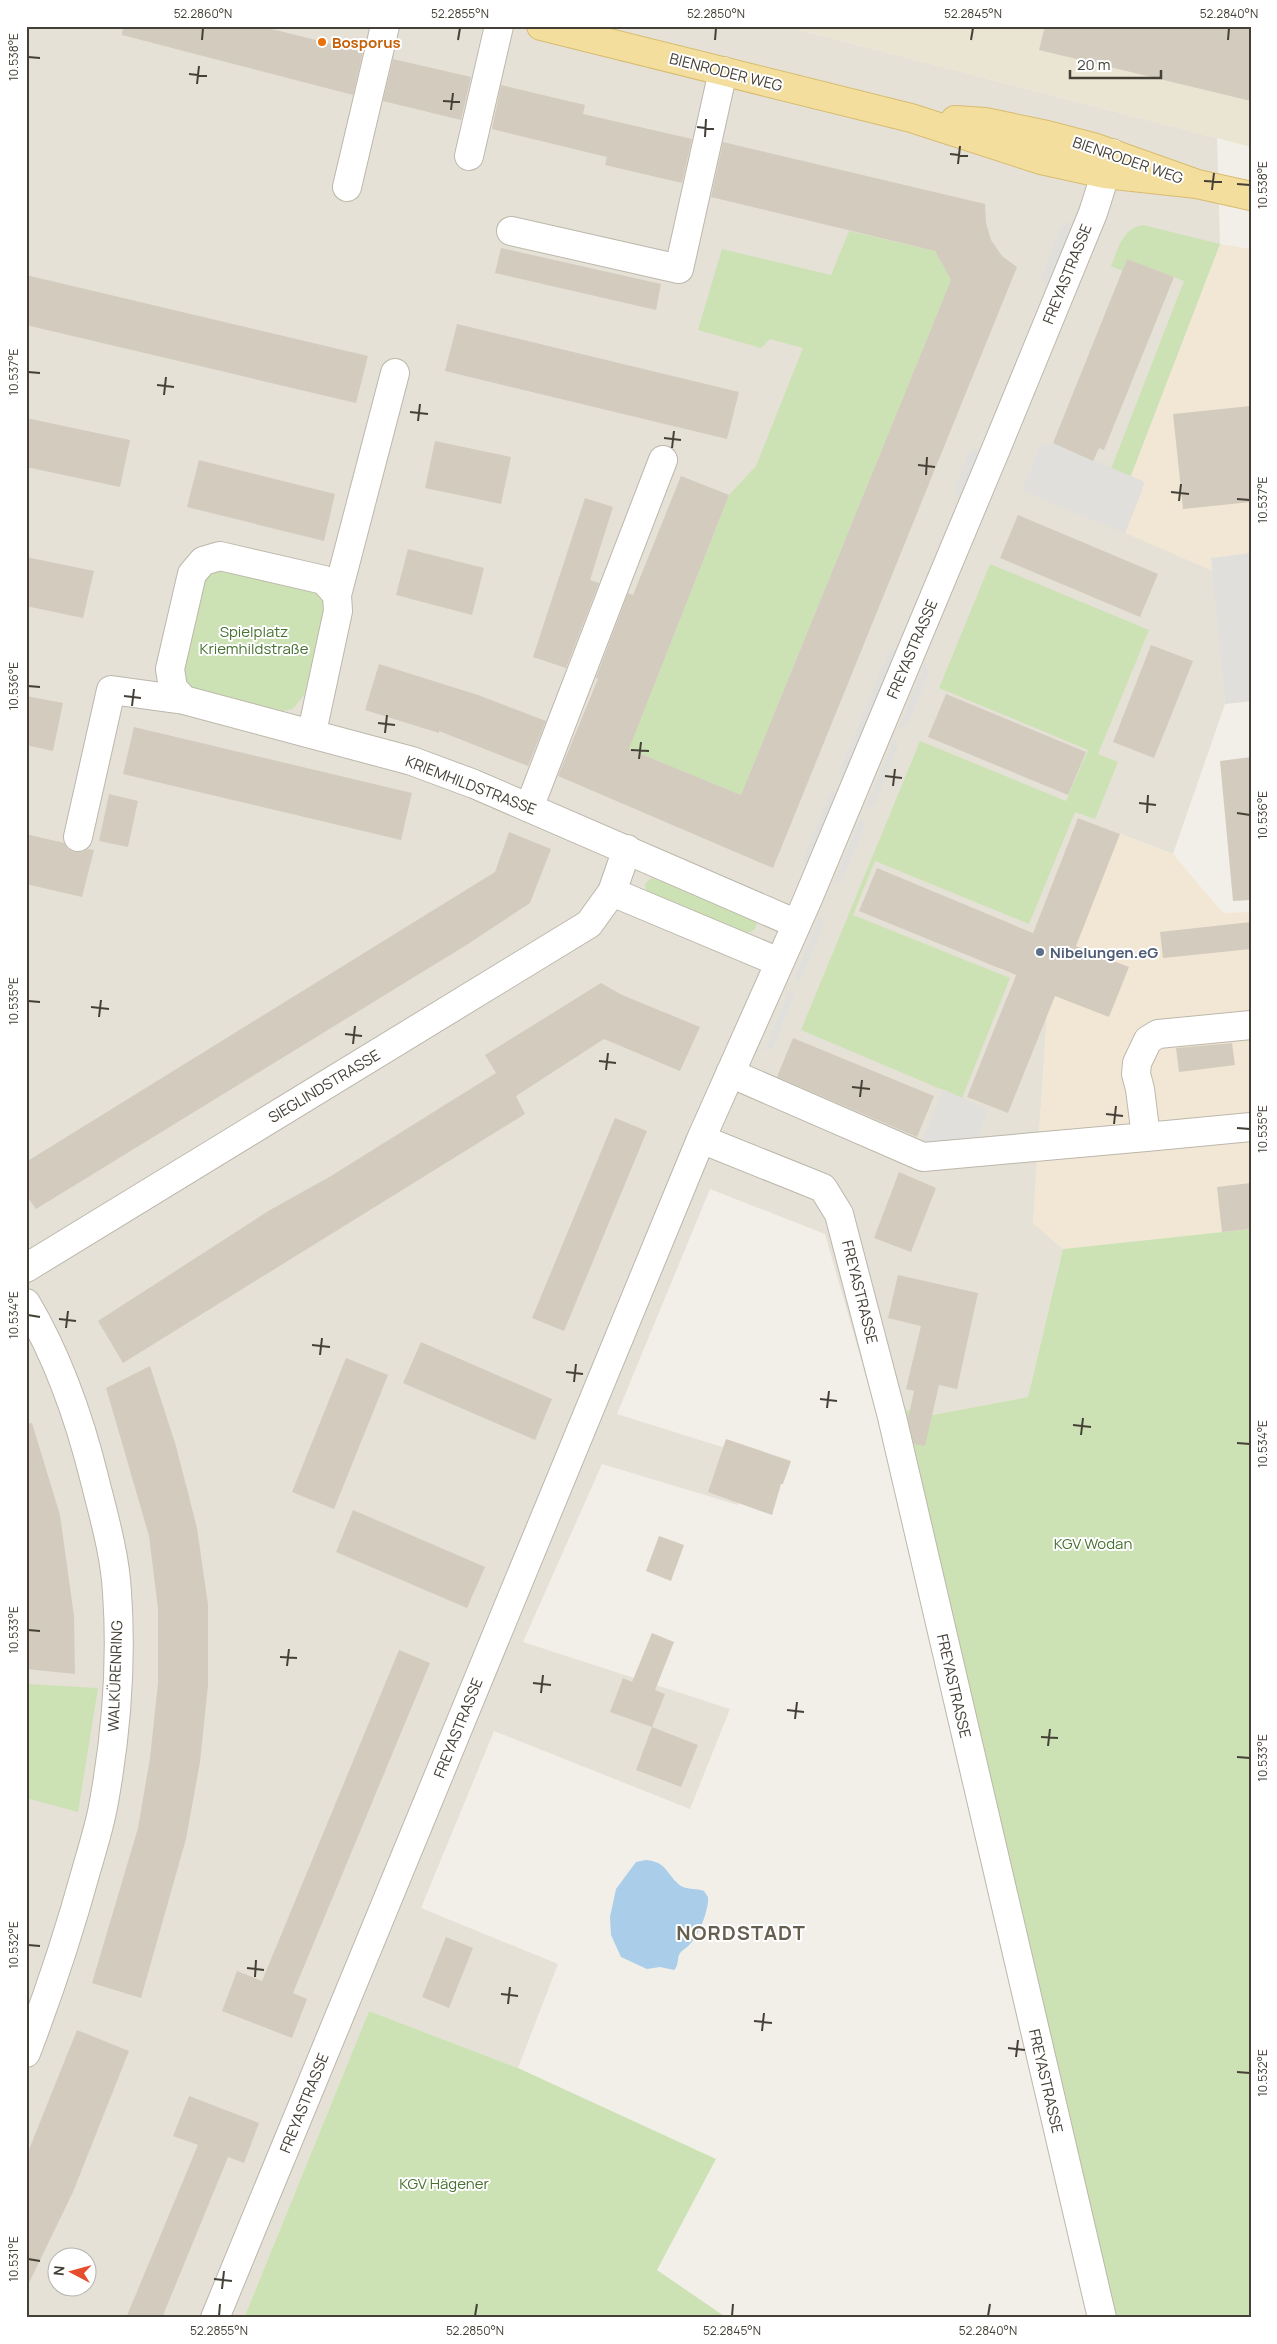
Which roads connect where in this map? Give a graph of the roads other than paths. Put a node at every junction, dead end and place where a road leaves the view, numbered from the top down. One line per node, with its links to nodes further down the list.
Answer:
1 (385, 26): 7 (street)
2 (498, 26): 5 (street)
3 (541, 26): 4 (main road, BIENRODER WEG)
4 (723, 71): 6 (main road, BIENRODER WEG); 9 (street)
5 (469, 156)
6 (1109, 164): 8 (main road, BIENRODER WEG); 19 (street, FREYASTRASSE)
7 (347, 187)
8 (1251, 196)
9 (512, 232)
10 (396, 373): 12 (street)
11 (663, 460): 15 (street)
12 (337, 595): 13 (street); 14 (street)
13 (184, 700): 14 (street, KRIEMHILDSTRASSE); 16 (street, KRIEMHILDSTRASSE)
14 (312, 732): 15 (street, KRIEMHILDSTRASSE)
15 (529, 808): 17 (street, KRIEMHILDSTRASSE)
16 (78, 837)
17 (627, 849): 18 (street); 19 (street, KRIEMHILDSTRASSE)
18 (612, 892): 20 (street); 26 (street, SIEGLINDSTRASSE)
19 (797, 924): 20 (street, FREYASTRASSE)
20 (780, 962): 22 (street, FREYASTRASSE)
21 (1251, 1025): 24 (street)
22 (730, 1073): 24 (street); 25 (street, FREYASTRASSE)
23 (1251, 1127): 24 (street)
24 (1146, 1137)
25 (701, 1139): 29 (street, FREYASTRASSE); 30 (street, FREYASTRASSE)
26 (26, 1268)
27 (26, 1303): 28 (street, WALKÜRENRING)
28 (26, 2053)
29 (215, 2318)
30 (1102, 2318)

